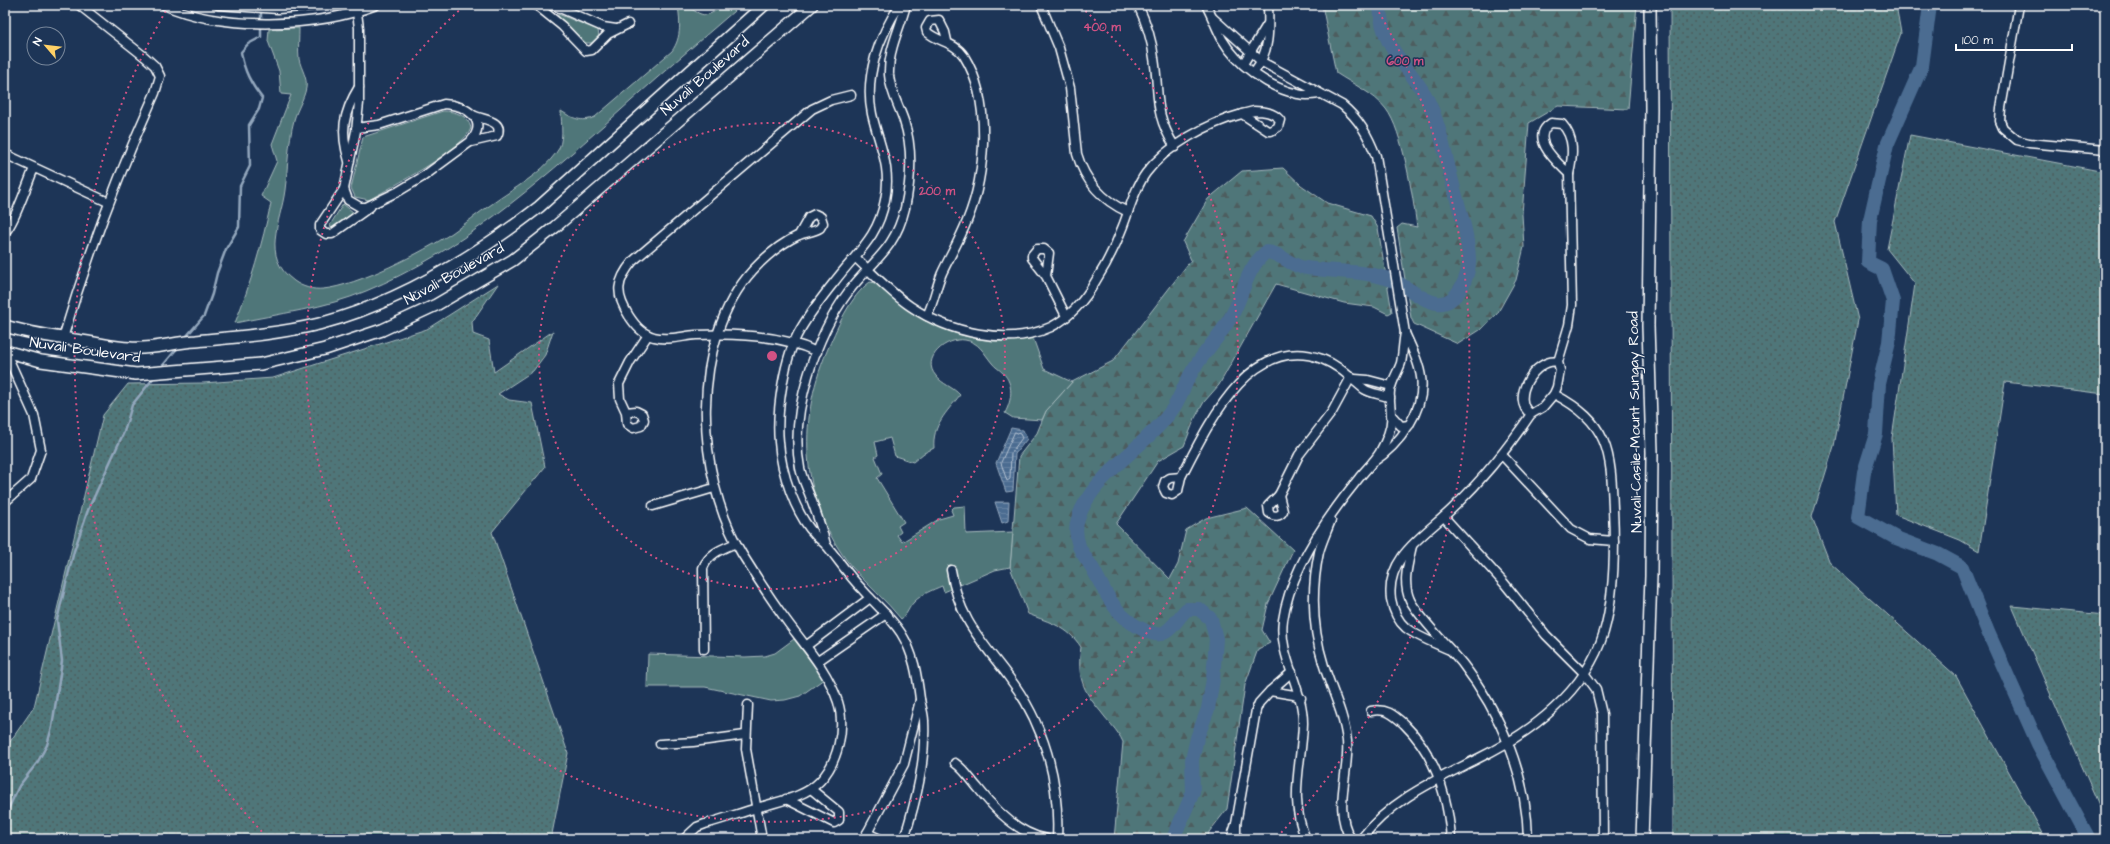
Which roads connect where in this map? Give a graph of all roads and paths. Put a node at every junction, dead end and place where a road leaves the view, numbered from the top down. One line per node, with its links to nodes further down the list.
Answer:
1 (79, 5): 42 (street)
2 (164, 5): 17 (street)
3 (218, 5): 4 (street)
4 (323, 5)
5 (376, 5): 17 (street)
6 (536, 5): 18 (street)
7 (764, 5): 56 (main road, Nuvali Boulevard)
8 (812, 5): 58 (main road, Nuvali Boulevard)
9 (1041, 5): 44 (street)
10 (1138, 5): 35 (street)
11 (1206, 5): 19 (street)
12 (1268, 5): 21 (street)
13 (1650, 5): 122 (main road, Nuvali-Casile-Mount Sungay Road)
14 (2019, 5): 36 (street)
15 (555, 6): 18 (street); 22 (street)
16 (901, 6): 47 (street); 48 (street)
17 (357, 8): 28 (street)
18 (551, 18): 22 (street)
19 (1213, 18): 24 (street); 26 (street)
20 (628, 24): 22 (street)
21 (1268, 24): 24 (street); 25 (street)
22 (616, 29)
23 (947, 41): 50 (street)
24 (1251, 53): 25 (street); 26 (street)
25 (1262, 62): 27 (street); 29 (street)
26 (1243, 64): 27 (street)
27 (1254, 72): 29 (street)
28 (360, 87): 33 (street); 38 (street)
29 (1320, 94): 53 (street)
30 (850, 95): 55 (street)
31 (1242, 114): 35 (street)
32 (473, 115): 33 (street); 34 (street); 34 (street)
33 (356, 128): 38 (street)
34 (470, 142): 43 (street)
35 (1175, 147): 44 (street)
36 (2105, 150)
37 (5, 154): 39 (street)
38 (349, 163): 41 (street)
39 (34, 168): 42 (street); 45 (street)
40 (1569, 174): 40 (street); 60 (street)
41 (344, 189): 43 (street); 43 (street)
42 (108, 202): 56 (street)
43 (372, 206)
44 (1128, 212): 51 (street)
45 (5, 232)
46 (798, 235): 54 (street)
47 (856, 258): 48 (street); 57 (street)
48 (869, 270): 50 (street); 59 (street)
49 (1046, 276): 51 (street)
50 (927, 316): 51 (street)
51 (1066, 316)
52 (5, 326): 56 (main road, Nuvali Boulevard)
53 (1405, 333): 61 (street); 62 (street)
54 (718, 334): 55 (street); 57 (street); 74 (street)
55 (648, 335): 67 (street)
56 (63, 338)
57 (794, 344): 59 (street); 82 (street)
58 (5, 351): 76 (street)
59 (817, 352): 82 (street)
60 (1558, 362): 65 (street); 68 (street)
61 (1400, 364): 62 (street); 64 (street)
62 (1419, 368): 70 (street)
63 (1353, 378): 64 (street); 66 (street); 73 (street); 75 (street)
64 (1391, 386): 66 (street)
65 (1554, 394): 68 (street); 80 (street)
66 (1390, 398): 69 (street)
67 (626, 412)
68 (1530, 414): 71 (street)
69 (1392, 416): 70 (street); 72 (street)
70 (1409, 425): 72 (street)
71 (1502, 455): 79 (street); 80 (street)
72 (1373, 462): 78 (street)
73 (1181, 478)
74 (714, 488): 77 (street); 81 (street)
75 (1279, 495)
76 (5, 502)
77 (653, 506)
78 (1335, 510): 91 (street); 117 (street)
79 (1444, 517): 83 (street); 92 (street)
80 (1614, 541): 92 (street)
81 (736, 543): 87 (street); 88 (street)
82 (826, 545): 85 (street)
83 (1412, 546): 89 (street); 89 (street)
84 (951, 570): 113 (street)
85 (870, 598): 86 (street); 87 (street)
86 (886, 614): 90 (street); 95 (street)
87 (806, 646): 90 (street)
88 (704, 649)
89 (1452, 652): 99 (street)
90 (818, 661): 103 (street)
91 (1292, 672): 93 (street); 94 (street)
92 (1584, 673): 99 (street); 121 (street)
93 (1270, 691): 94 (street); 106 (street)
94 (1301, 698): 116 (street)
95 (920, 700): 107 (street); 111 (street)
96 (748, 705): 98 (street)
97 (1371, 711): 102 (street)
98 (745, 735): 100 (street); 105 (street)
99 (1508, 742): 102 (street); 120 (street)
100 (660, 744)
101 (955, 763): 112 (street)
102 (1439, 777): 118 (street); 119 (street)
103 (811, 789): 104 (street); 104 (street)
104 (786, 799): 105 (street)
105 (755, 808): 108 (street); 109 (street)
106 (1236, 824): 114 (street); 115 (street)
107 (865, 836): 110 (street)
108 (684, 839)
109 (762, 839)
110 (880, 839)
111 (904, 839)
112 (1047, 839)
113 (1057, 839)
114 (1231, 839)
115 (1236, 839)
116 (1306, 839)
117 (1351, 839)
118 (1361, 839)
119 (1451, 839)
120 (1528, 839)
121 (1603, 839)
122 (1642, 839)

